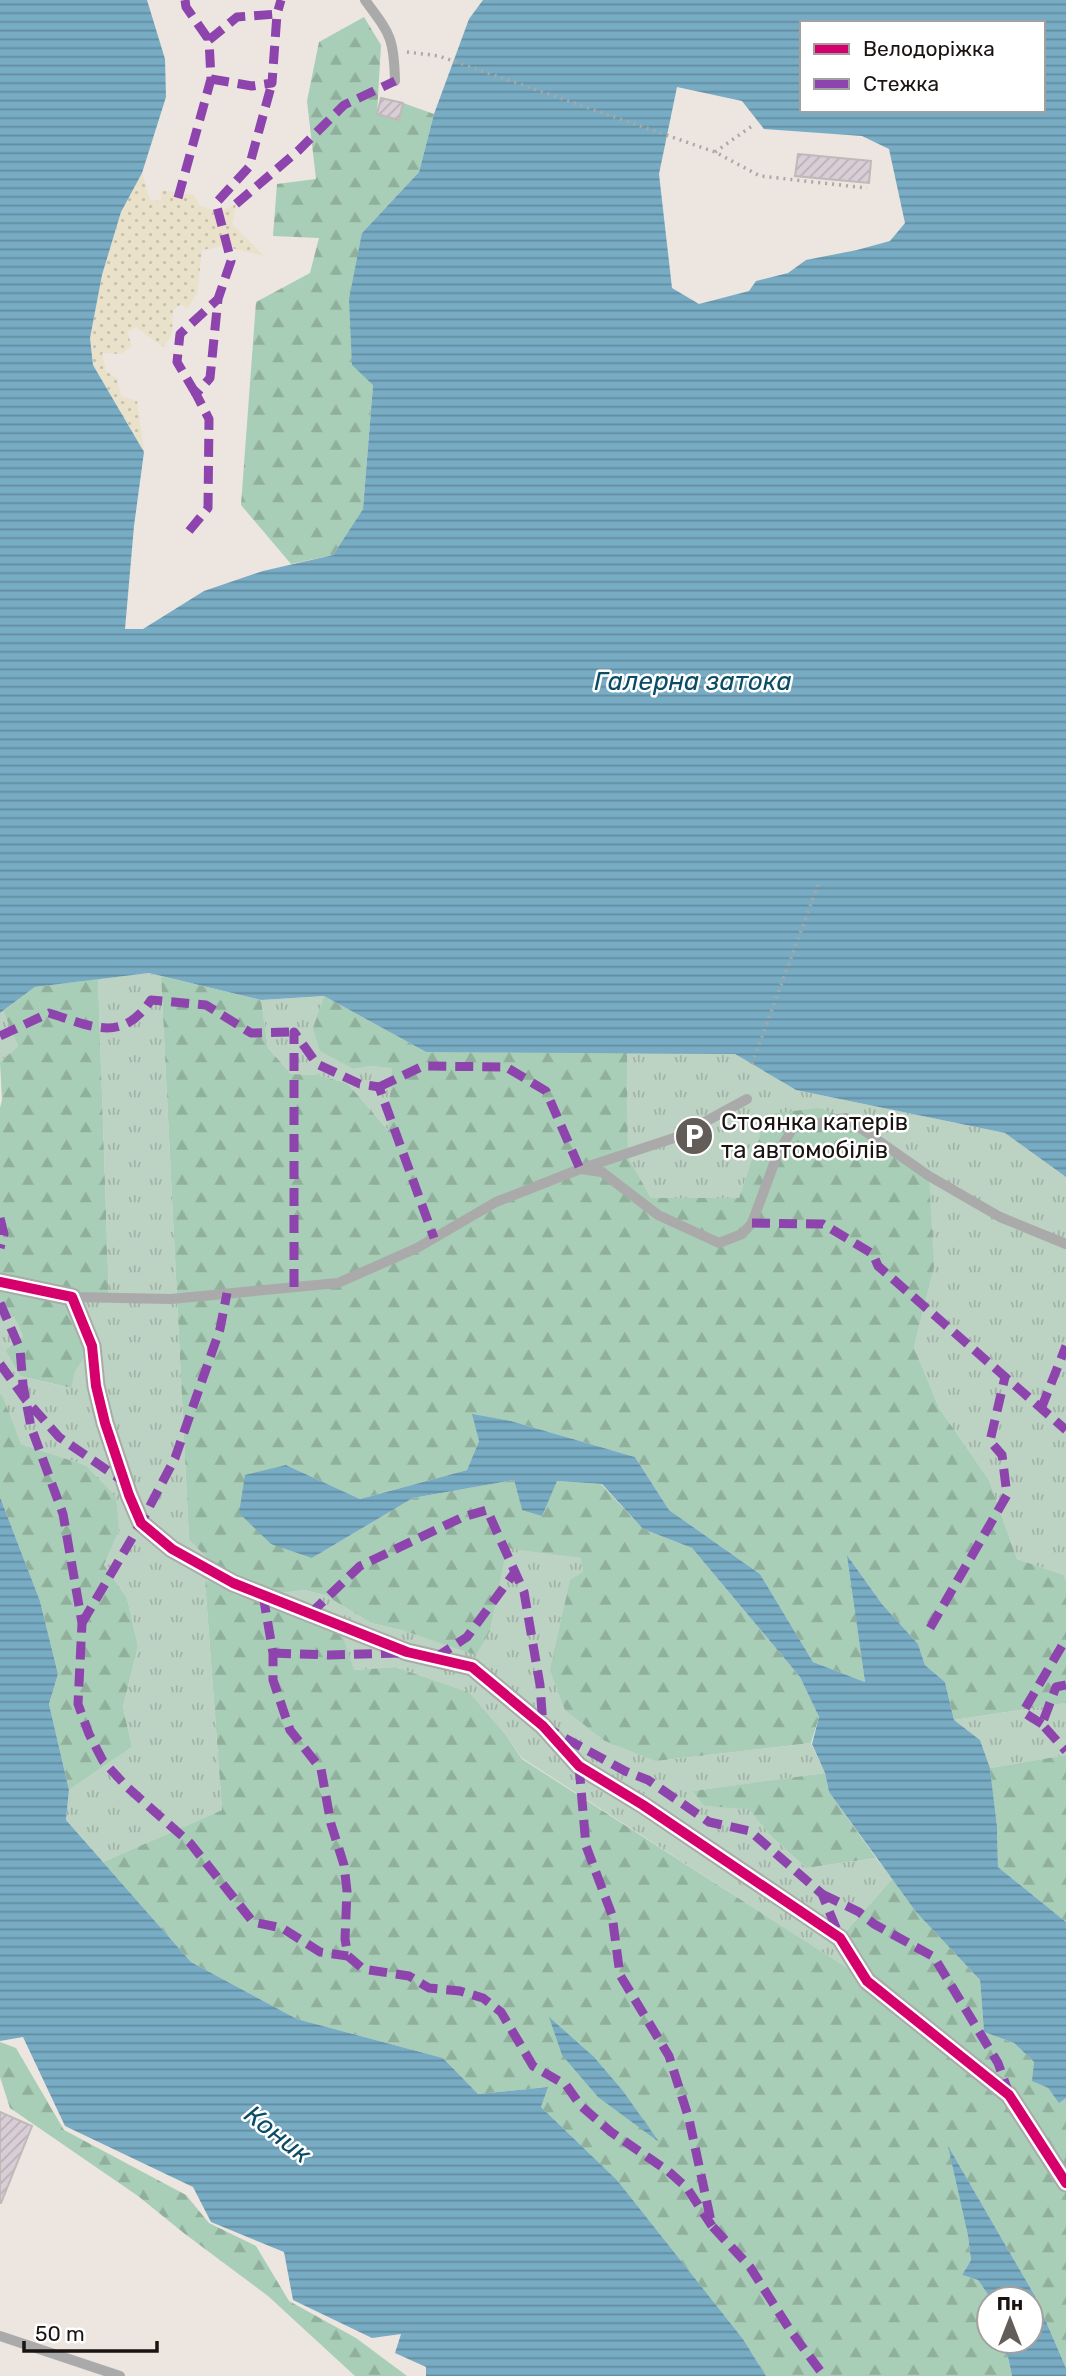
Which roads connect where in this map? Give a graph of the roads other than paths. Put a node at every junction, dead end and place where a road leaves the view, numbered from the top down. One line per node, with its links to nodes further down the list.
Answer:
1 (365, 0): 2 (lane)
2 (395, 81)
3 (747, 1099): 4 (lane)
4 (580, 1169): 5 (lane); 7 (lane)
5 (1066, 1244)
6 (0, 1282): 7 (street)
7 (72, 1297): 8 (street)
8 (1066, 2183)
9 (0, 2336): 10 (lane)
10 (120, 2376)

